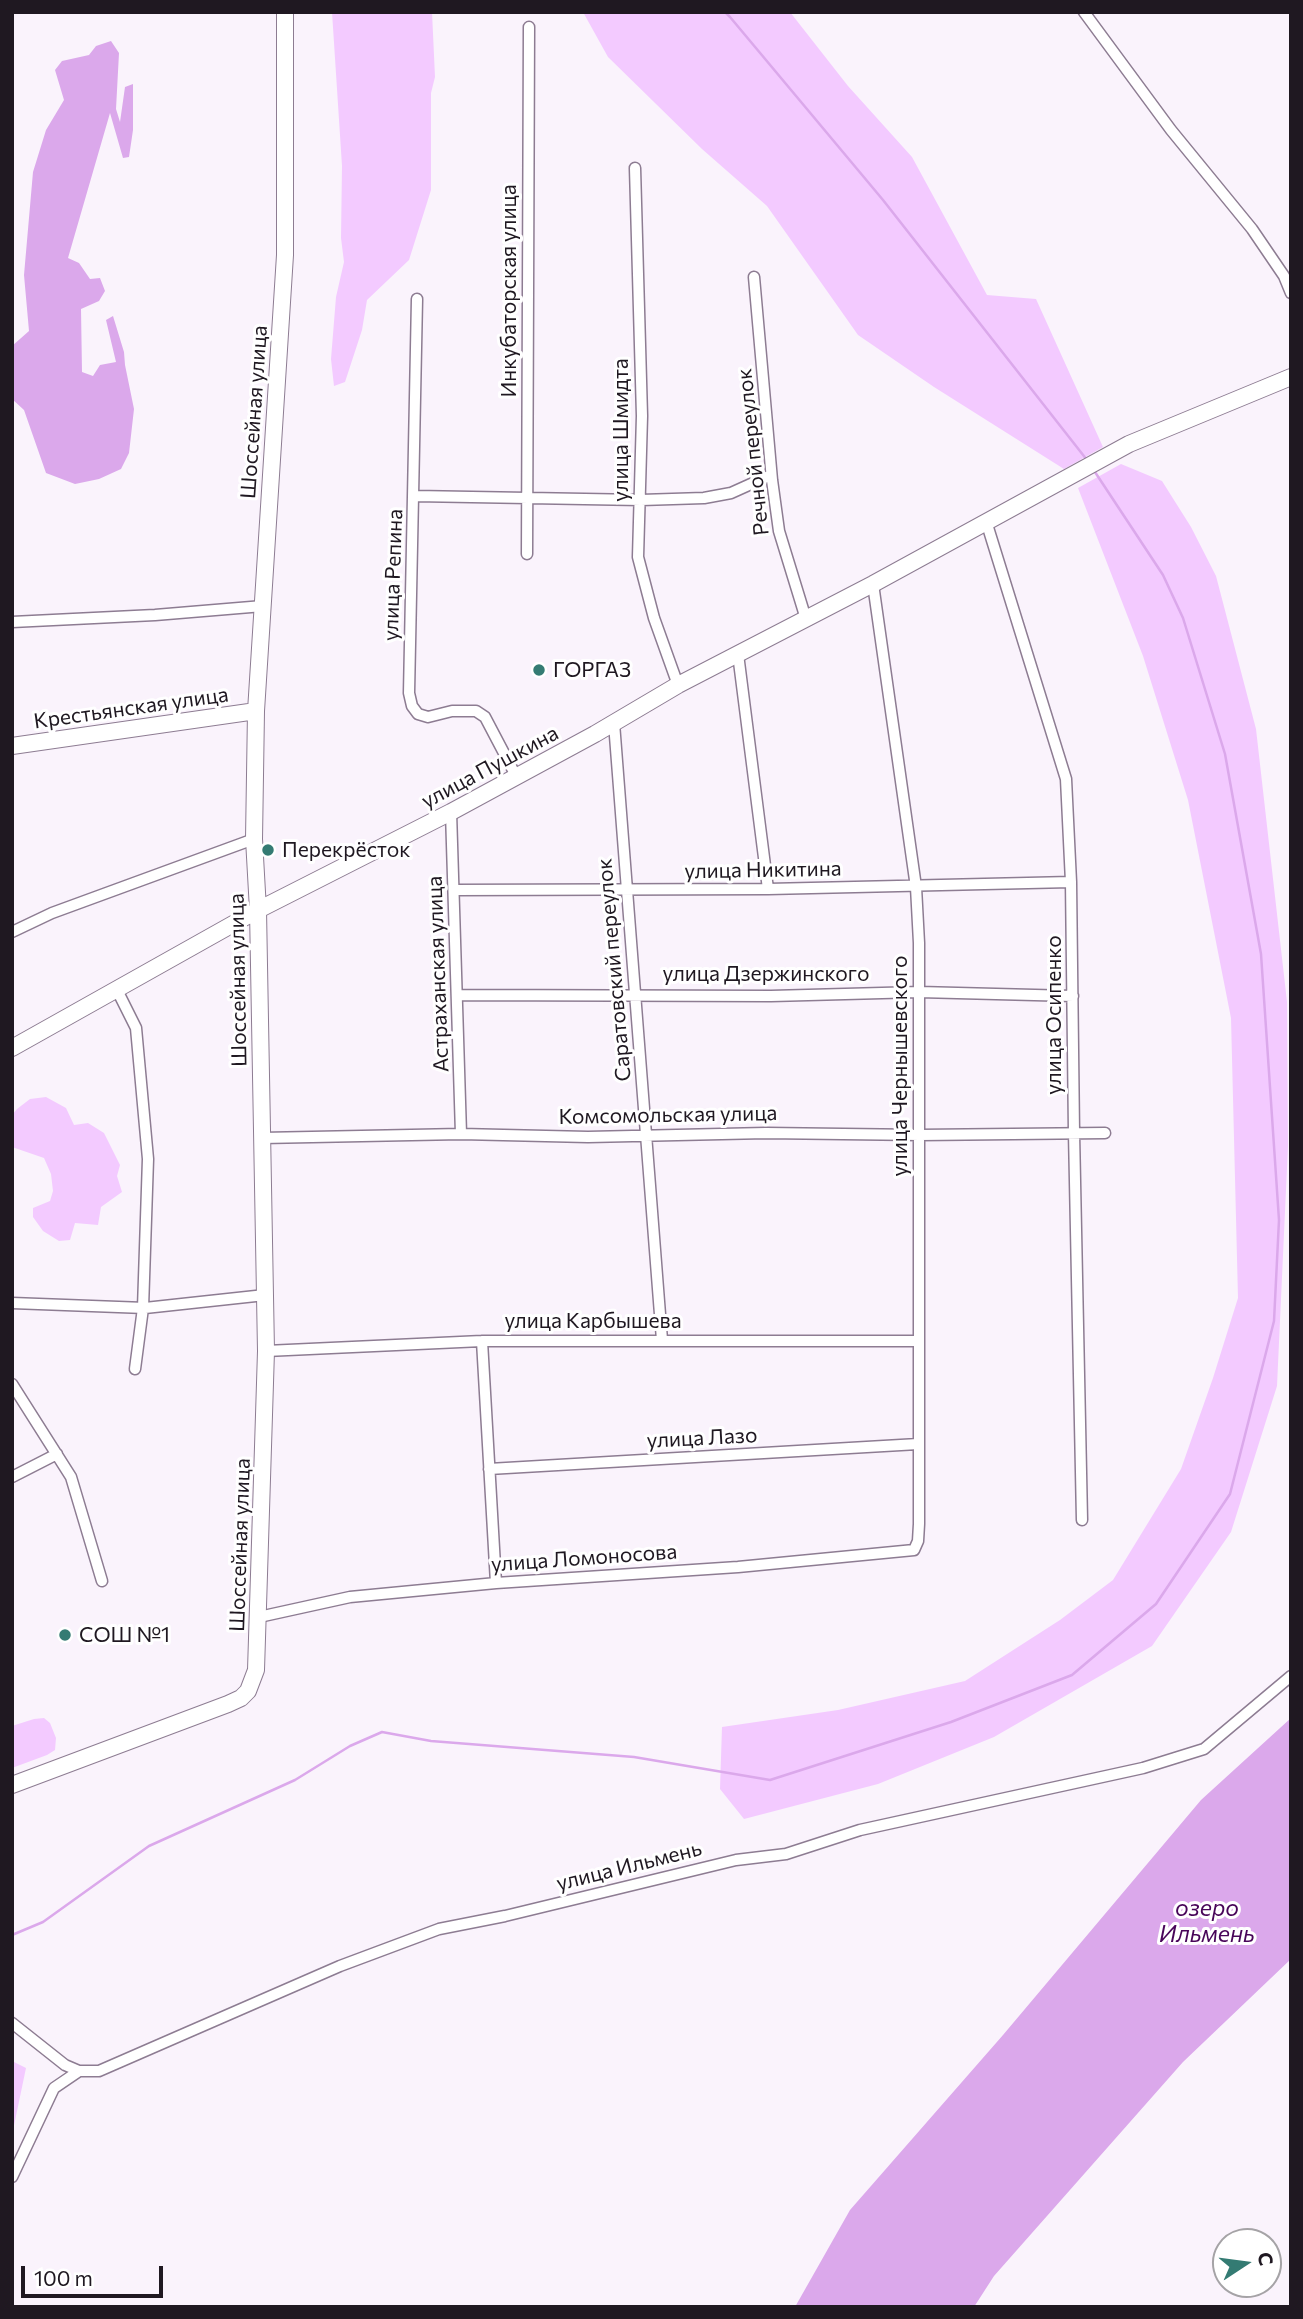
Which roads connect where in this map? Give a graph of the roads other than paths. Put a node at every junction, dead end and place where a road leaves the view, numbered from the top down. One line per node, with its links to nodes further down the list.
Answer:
1 (285, 12): 16 (main road, Шоссейная улица)
2 (1084, 12): 6 (street)
3 (529, 27): 11 (street, Инкубаторская улица)
4 (635, 168): 12 (street, улица Шмидта)
5 (754, 277): 9 (street, Речной переулок)
6 (1291, 293)
7 (418, 299): 10 (street, улица Репина)
8 (1291, 377): 13 (main road, улица Пушкина)
9 (771, 475): 12 (street); 17 (street, Речной переулок)
10 (415, 496): 11 (street); 24 (street, улица Репина)
11 (528, 498): 12 (street); 14 (street, Инкубаторская улица)
12 (641, 500): 20 (street, улица Шмидта)
13 (986, 521): 15 (main road, улица Пушкина); 27 (street, улица Осипенко)
14 (527, 554)
15 (873, 584): 17 (main road, улица Пушкина); 28 (street, улица Чернышевского)
16 (263, 606): 18 (street); 21 (main road, Шоссейная улица)
17 (807, 619): 19 (main road, улица Пушкина)
18 (12, 622)
19 (738, 654): 20 (main road, улица Пушкина); 29 (street)
20 (678, 685): 22 (main road, улица Пушкина)
21 (256, 711): 23 (main road, Крестьянская улица); 26 (main road, Шоссейная улица)
22 (614, 723): 24 (main road, улица Пушкина); 31 (street, Саратовский переулок)
23 (12, 746)
24 (516, 776): 25 (main road, улица Пушкина)
25 (452, 812): 30 (street, Астраханская улица); 32 (main road, улица Пушкина)
26 (254, 839): 32 (main road, Шоссейная улица); 33 (street)
27 (1072, 882): 28 (street, улица Никитина); 38 (street, улица Осипенко)
28 (916, 887): 29 (street, улица Никитина); 35 (street, улица Чернышевского)
29 (768, 889): 31 (street, улица Никитина)
30 (455, 890): 31 (street, улица Никитина); 37 (street, Астраханская улица)
31 (627, 891): 36 (street, Саратовский переулок)
32 (258, 910): 34 (main road, улица Пушкина); 45 (main road, Шоссейная улица)
33 (12, 932)
34 (117, 990): 39 (main road, улица Пушкина); 48 (street)
35 (919, 992): 36 (street, улица Дзержинского); 38 (street, улица Дзержинского); 43 (street, улица Чернышевского)
36 (635, 994): 37 (street, улица Дзержинского); 44 (street, Саратовский переулок)
37 (458, 995): 42 (street, Астраханская улица)
38 (1073, 996): 40 (street, улица Осипенко)
39 (12, 1048)
40 (1074, 1133): 41 (street, Комсомольская улица); 43 (street, Комсомольская улица); 61 (street, улица Осипенко)
41 (1105, 1133)
42 (461, 1134): 44 (street, Комсомольская улица); 45 (street, Комсомольская улица)
43 (920, 1135): 44 (street, Комсомольская улица); 51 (street, улица Чернышевского)
44 (646, 1136): 49 (street, Саратовский переулок)
45 (262, 1138): 46 (main road, Шоссейная улица)
46 (265, 1295): 48 (street); 52 (main road, Шоссейная улица)
47 (12, 1304): 48 (street)
48 (143, 1308): 53 (street)
49 (662, 1340): 50 (street, улица Карбышева); 51 (street, улица Карбышева)
50 (482, 1341): 52 (street, улица Карбышева); 59 (street)
51 (919, 1341): 57 (street, улица Чернышевского)
52 (266, 1351): 65 (main road, Шоссейная улица)
53 (135, 1369)
54 (12, 1384): 55 (street)
55 (23, 1399): 56 (street); 58 (street)
56 (12, 1406)
57 (918, 1444): 59 (street, улица Лазо); 62 (street, улица Чернышевского)
58 (57, 1454): 60 (street); 63 (street)
59 (489, 1469): 64 (street)
60 (12, 1477)
61 (1082, 1520)
62 (914, 1550): 64 (street, улица Ломоносова)
63 (102, 1581)
64 (496, 1583): 65 (street, улица Ломоносова)
65 (259, 1617): 67 (main road, Шоссейная улица)
66 (1291, 1676): 69 (street, улица Ильмень)
67 (12, 1785)
68 (12, 2023): 69 (street)
69 (79, 2071): 70 (street, улица Ильмень)
70 (12, 2177)

